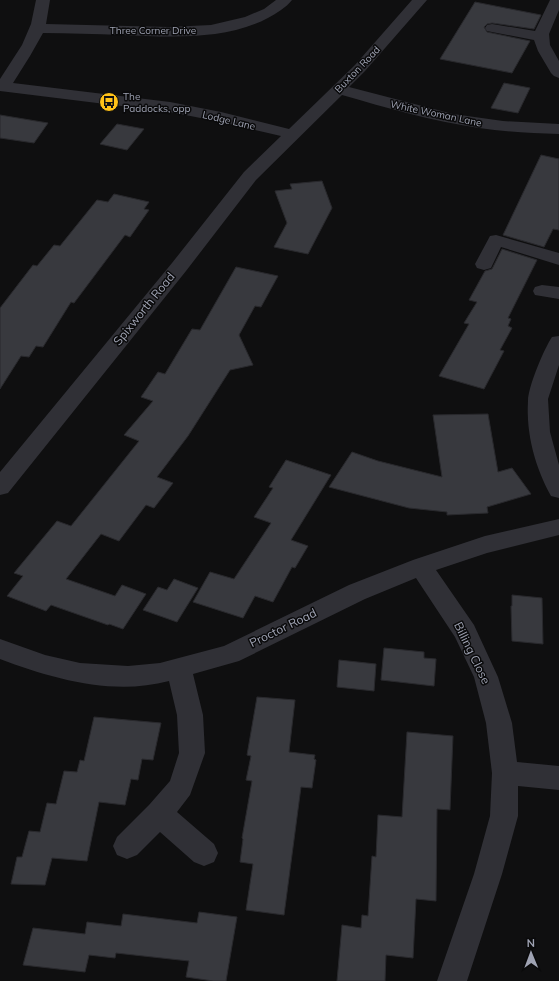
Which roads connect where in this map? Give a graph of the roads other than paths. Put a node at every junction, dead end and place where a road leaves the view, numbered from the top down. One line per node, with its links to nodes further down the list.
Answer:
1 (43, 0): 7 (street)
2 (285, 0): 7 (street, Three Corner Drive)
3 (420, 0): 12 (street, Buxton Road)
4 (544, 0): 6 (street)
5 (557, 0): 6 (street)
6 (550, 16): 9 (street)
7 (38, 28): 11 (street)
8 (492, 28): 9 (street)
9 (541, 37): 10 (street)
10 (558, 71)
11 (2, 86): 15 (street, Lodge Lane)
12 (339, 89): 13 (street, White Woman Lane); 15 (street, Buxton Road)
13 (470, 122): 14 (street, White Woman Lane); 16 (street)
14 (559, 129)
15 (291, 134): 20 (street, Spixworth Road)
16 (559, 138)
17 (559, 259): 18 (street)
18 (484, 264)
19 (559, 342): 21 (street)
20 (0, 487)
21 (559, 490)
22 (559, 527): 23 (street, Proctor Road)
23 (421, 566): 25 (street, Proctor Road); 26 (street, Billing Close)
24 (0, 649): 25 (street, Proctor Road)
25 (179, 668): 28 (street)
26 (505, 773): 27 (street); 31 (street, Billing Close)
27 (559, 778)
28 (159, 814): 29 (street); 30 (street)
29 (127, 846)
30 (204, 853)
31 (452, 981)

